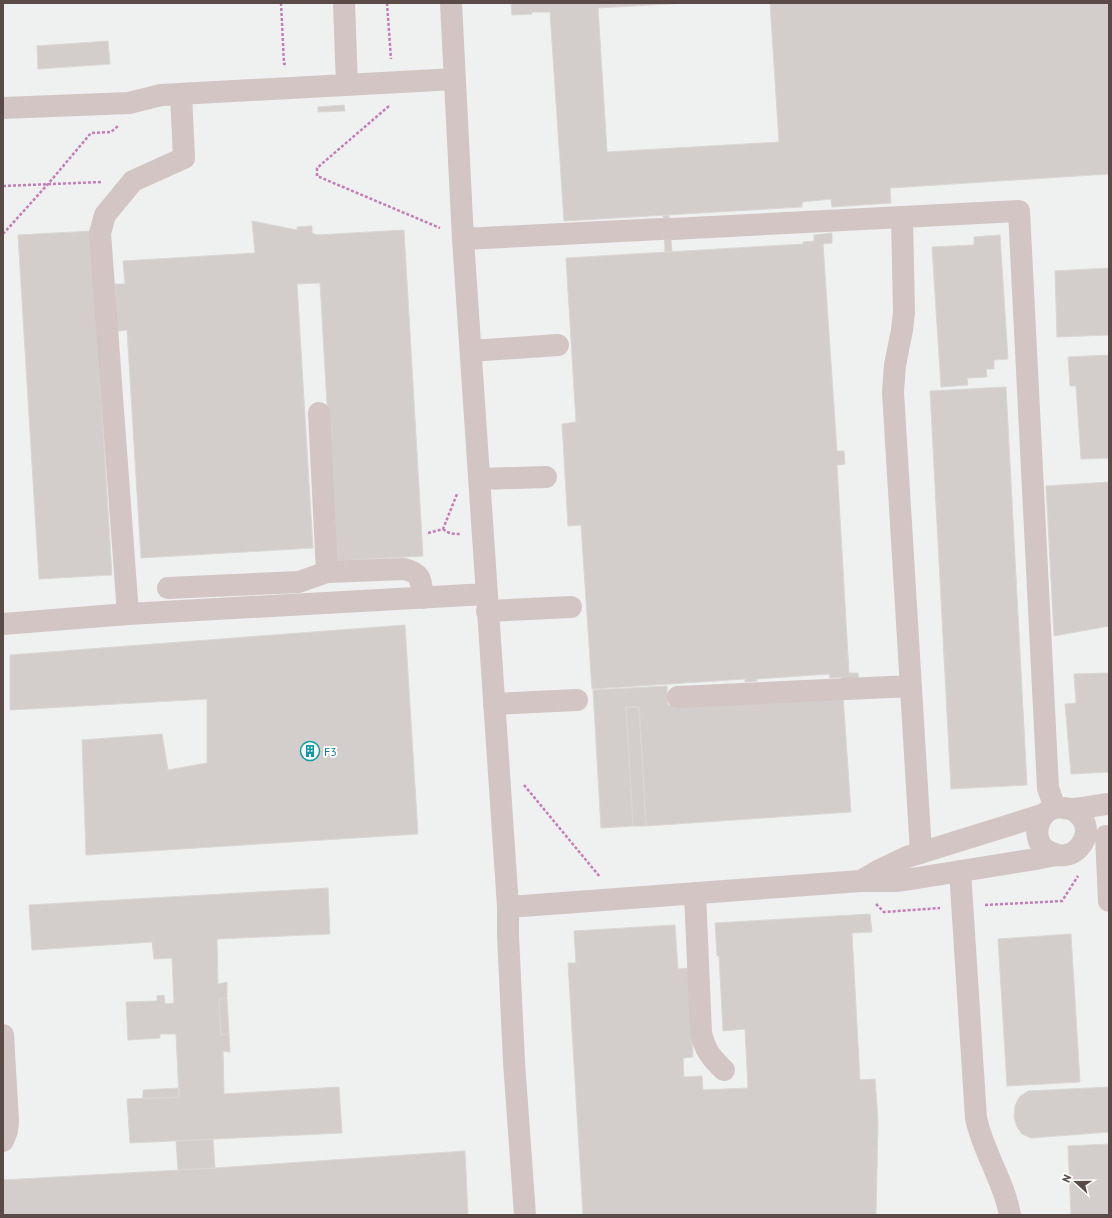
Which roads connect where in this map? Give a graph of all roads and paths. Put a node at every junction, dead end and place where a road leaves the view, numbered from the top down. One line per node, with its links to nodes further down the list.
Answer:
1 (281, 3): 6 (path)
2 (344, 3): 8 (lane)
3 (387, 3): 5 (path)
4 (452, 3): 7 (lane)
5 (385, 59)
6 (284, 64)
7 (455, 79): 8 (lane); 18 (lane)
8 (347, 85): 9 (lane)
9 (181, 94): 11 (lane); 13 (lane)
10 (395, 101): 18 (path)
11 (3, 108)
12 (124, 122): 14 (path)
13 (133, 181): 14 (path); 33 (lane)
14 (48, 184): 15 (path); 17 (path)
15 (3, 186)
16 (902, 217): 18 (lane); 35 (lane); 41 (lane)
17 (3, 234)
18 (454, 235): 20 (lane)
19 (558, 345): 20 (lane)
20 (471, 350): 23 (lane)
21 (319, 413): 28 (lane)
22 (546, 476): 23 (lane)
23 (479, 479): 31 (lane)
24 (458, 491): 25 (path)
25 (443, 529): 26 (path); 27 (path)
26 (428, 532)
27 (464, 534)
28 (327, 572): 29 (lane); 30 (lane)
29 (168, 588)
30 (423, 598): 31 (lane); 33 (lane)
31 (487, 603): 32 (lane); 38 (lane)
32 (572, 607)
33 (128, 614): 34 (lane)
34 (3, 624)
35 (911, 686): 36 (lane); 44 (lane)
36 (678, 697)
37 (577, 700): 38 (lane)
38 (494, 704): 51 (lane)
39 (521, 788): 47 (path)
40 (1109, 804): 41 (lane)
41 (1057, 810): 43 (lane); 44 (lane); 45 (lane)
42 (1107, 836): 43 (lane); 50 (lane)
43 (1081, 846): 45 (lane)
44 (921, 852): 48 (lane)
45 (1055, 855): 46 (lane)
46 (960, 871): 48 (lane); 56 (lane)
47 (593, 878)
48 (861, 881): 49 (lane)
49 (695, 893): 51 (lane); 53 (lane)
50 (1109, 902)
51 (508, 906): 55 (lane)
52 (3, 1035): 54 (lane)
53 (724, 1070)
54 (3, 1141)
55 (525, 1215)
56 (1010, 1215)

